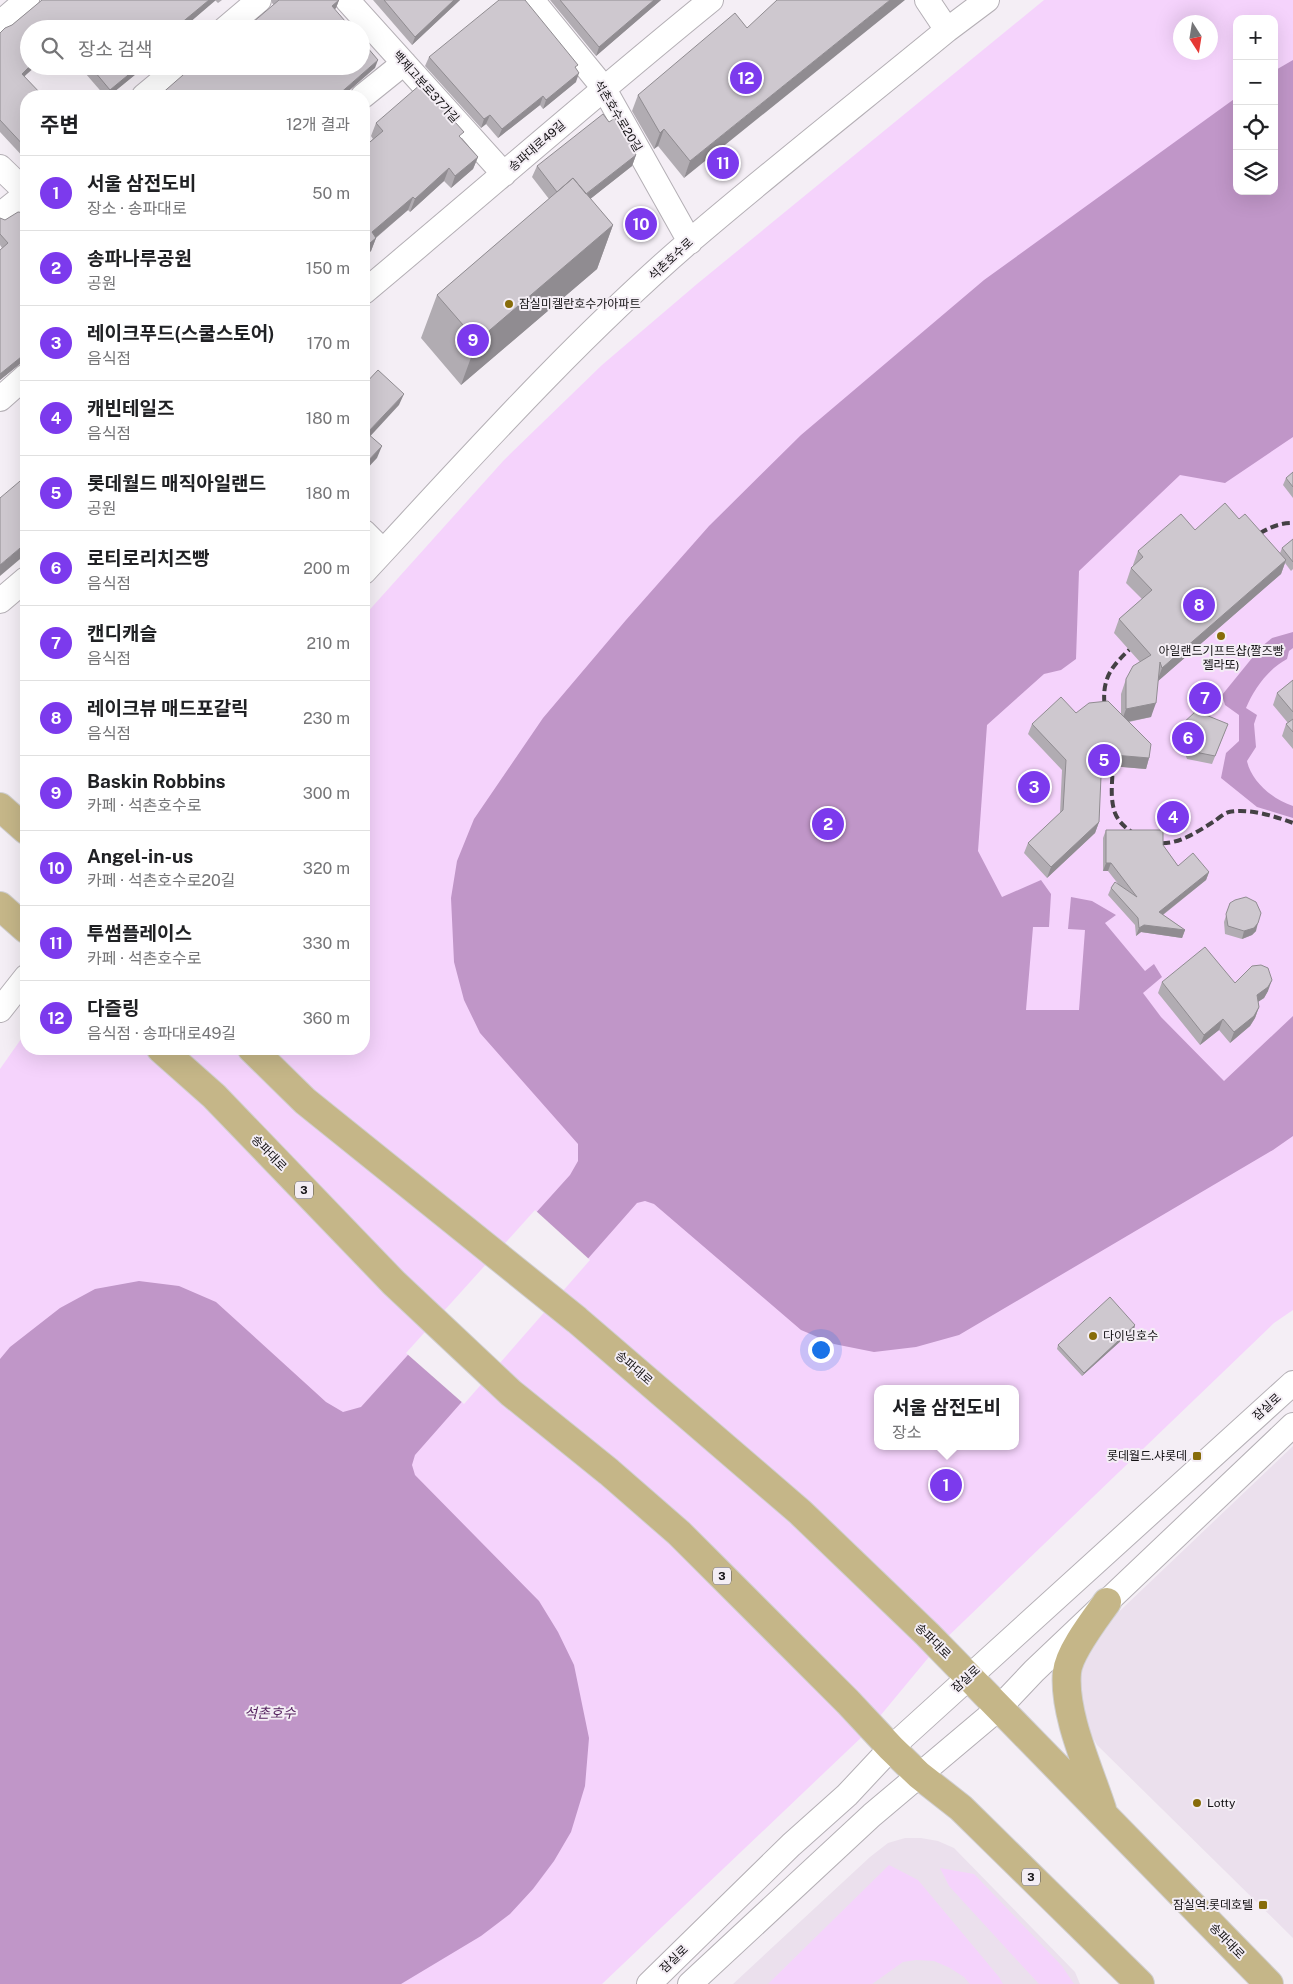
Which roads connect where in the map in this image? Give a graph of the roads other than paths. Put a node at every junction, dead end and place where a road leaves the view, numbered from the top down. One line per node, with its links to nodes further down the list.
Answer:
1 (28, 0): 10 (street)
2 (259, 0): 8 (street)
3 (347, 0): 9 (street, 백제고분로37가길)
4 (532, 0): 15 (street, 석촌호수로20길)
5 (711, 0): 15 (street, 송파대로49길)
6 (927, 0): 12 (street)
7 (987, 0): 12 (street, 석촌호수로)
8 (236, 20)
9 (365, 20)
10 (0, 23)
11 (370, 25): 13 (street, 백제고분로37가길)
12 (947, 30): 23 (street, 석촌호수로)
13 (404, 63): 17 (street); 19 (street, 백제고분로37가길)
14 (169, 75): 16 (street)
15 (603, 87): 19 (street, 송파대로49길); 23 (street, 석촌호수로20길)
16 (151, 90)
17 (370, 90)
18 (0, 167): 20 (street)
19 (504, 174): 24 (street, 송파대로49길)
20 (20, 187)
21 (20, 198): 22 (street)
22 (0, 215)
23 (690, 242): 28 (street, 석촌호수로)
24 (370, 287)
25 (20, 381): 26 (street)
26 (0, 399)
27 (370, 538): 28 (street)
28 (383, 552): 29 (street, 석촌호수로)
29 (370, 566)
30 (20, 584): 31 (street)
31 (0, 601)
32 (0, 807): 33 (main road)
33 (20, 825)
34 (0, 906): 35 (main road)
35 (20, 924)
36 (20, 985): 37 (street)
37 (0, 1010)
38 (168, 1055): 45 (main road, 송파대로 / 3)
39 (258, 1055): 43 (main road, 송파대로)
40 (1293, 1383): 43 (street, 잠실로)
41 (1293, 1425): 42 (street)
42 (1107, 1602): 44 (street); 47 (main road)
43 (968, 1676): 44 (main road, 송파대로); 45 (street, 잠실로)
44 (1000, 1708): 46 (street); 47 (main road, 송파대로)
45 (891, 1748): 46 (main road, 3); 48 (street, 잠실로)
46 (919, 1775): 49 (street); 50 (main road, 3)
47 (1104, 1815): 51 (main road, 송파대로)
48 (649, 1984)
49 (690, 1984)
50 (1140, 1984)
51 (1268, 1984)

